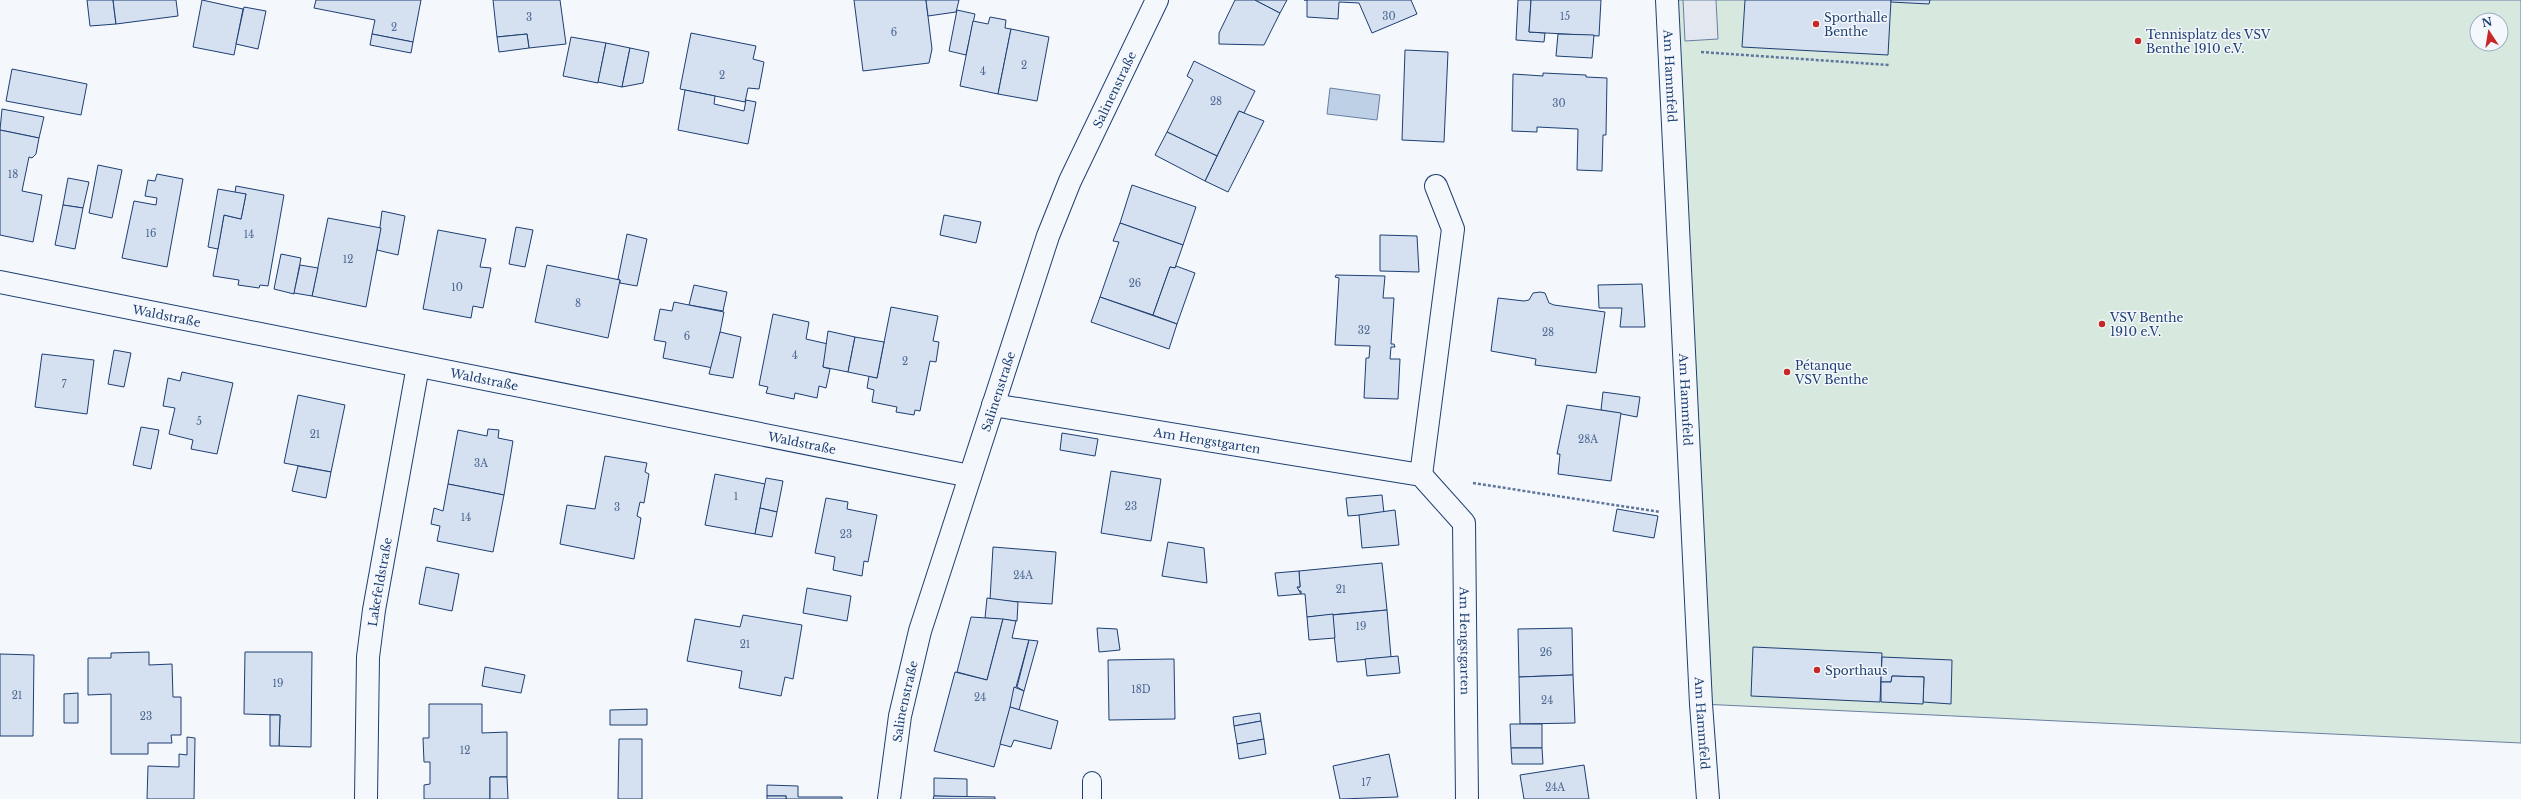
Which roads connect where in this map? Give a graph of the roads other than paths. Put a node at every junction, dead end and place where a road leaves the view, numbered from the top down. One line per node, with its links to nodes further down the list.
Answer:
1 (1158, 0): 6 (street, Salinenstraße)
2 (1667, 0): 14 (street, Am Hammfeld)
3 (1436, 186): 7 (street)
4 (0, 282): 5 (street, Waldstraße)
5 (418, 366): 8 (street, Waldstraße); 10 (street, Lakefeldstraße)
6 (993, 404): 7 (street, Am Hengstgarten); 8 (street, Salinenstraße)
7 (1421, 475): 13 (street, Am Hengstgarten)
8 (970, 476): 11 (street, Salinenstraße)
9 (1092, 781): 12 (lane)
10 (366, 799)
11 (889, 799)
12 (1092, 799)
13 (1467, 799)
14 (1708, 799)

